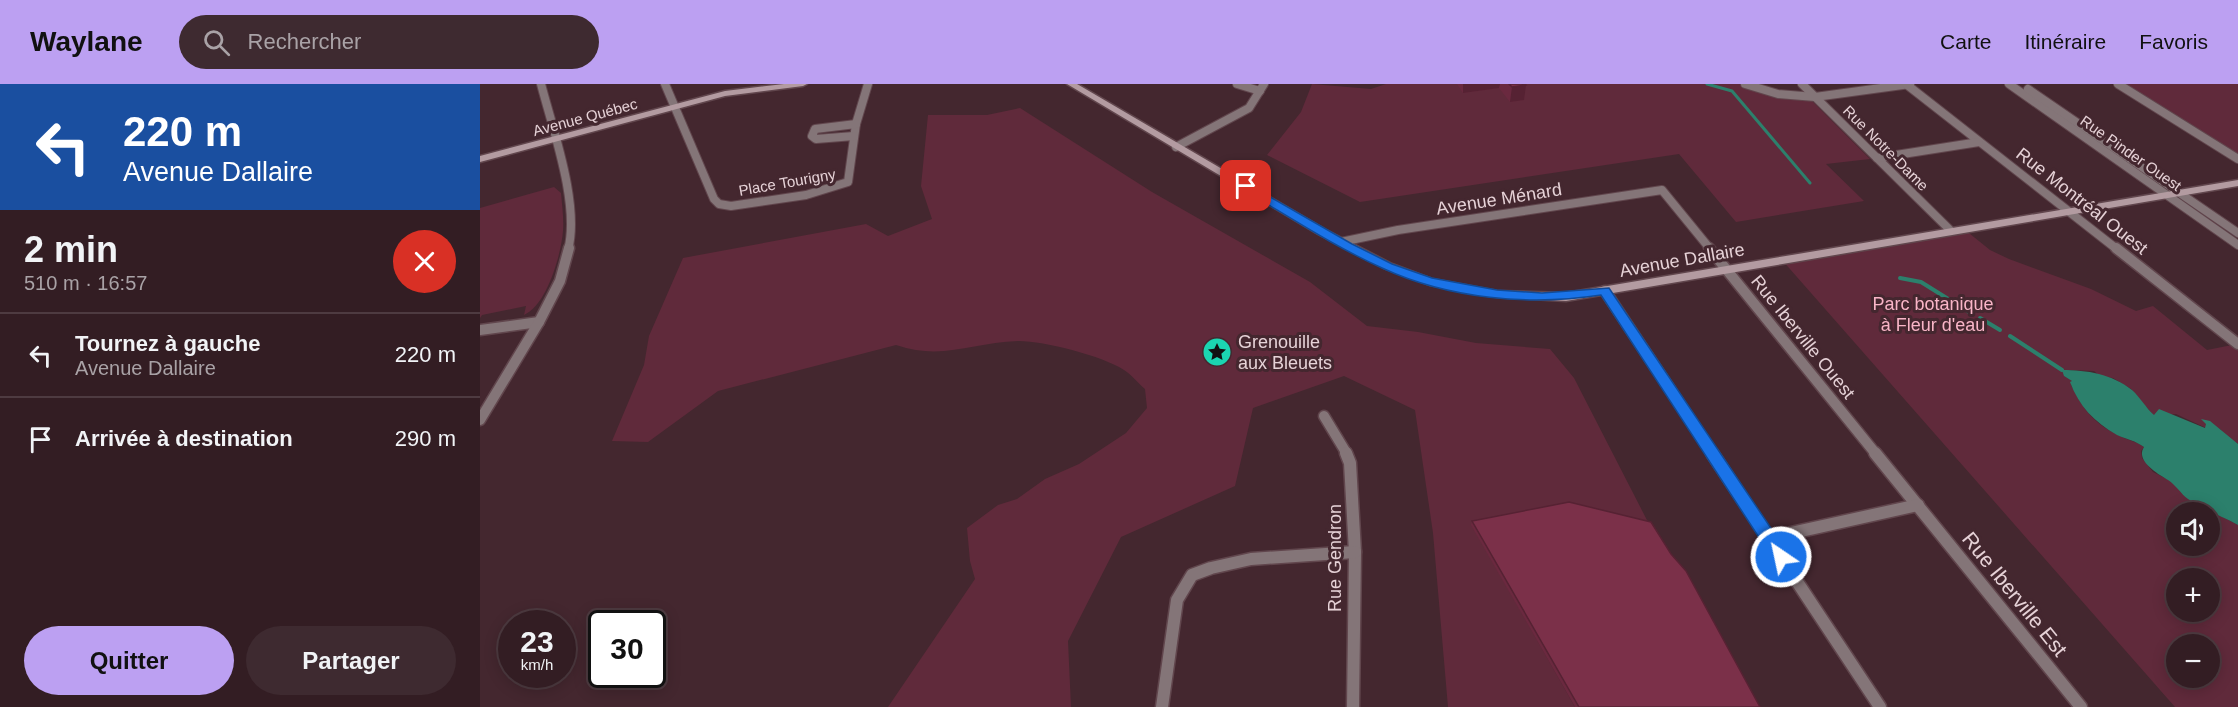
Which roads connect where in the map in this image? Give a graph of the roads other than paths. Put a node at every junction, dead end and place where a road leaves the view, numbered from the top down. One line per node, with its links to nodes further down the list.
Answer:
1 (541, 84): 18 (street)
2 (665, 84): 15 (street)
3 (803, 84): 15 (street, Avenue Québec)
4 (868, 84): 16 (street, Place Tourigny)
5 (1071, 84): 20 (street, Avenue Dallaire)
6 (1237, 84): 13 (street)
7 (1745, 84): 14 (street)
8 (1802, 84): 14 (street, Rue Notre-Dame)
9 (1908, 84): 14 (street); 19 (street, Rue Montréal Ouest)
10 (2009, 84): 27 (street, Rue Pinder Ouest)
11 (2021, 84): 26 (street, Rue Pinder Ouest)
12 (2118, 84): 23 (street)
13 (1262, 88): 20 (street)
14 (1815, 97): 21 (street, Rue Notre-Dame)
15 (674, 106): 17 (street, Place Tourigny); 18 (street, Avenue Québec)
16 (856, 124): 17 (street, Place Tourigny); 17 (street, Place Tourigny)
17 (854, 136)
18 (556, 139): 22 (street, Avenue Québec); 35 (street)
19 (1979, 142): 21 (street); 28 (street, Rue Montréal Ouest)
20 (1176, 147): 31 (street, Avenue Dallaire)
21 (1877, 158): 29 (street, Rue Notre-Dame)
22 (480, 159)
23 (2238, 159)
24 (2238, 183): 26 (street, Avenue Dallaire)
25 (1662, 190): 31 (street, Avenue Ménard); 33 (street, Rue Iberville Ouest)
26 (2180, 193): 27 (street, Avenue Dallaire); 30 (street, Rue Pinder Ouest)
27 (2168, 195): 28 (street, Avenue Dallaire); 32 (street, Rue Pinder Ouest)
28 (2069, 212): 29 (street, Avenue Dallaire); 37 (street, Rue Montréal Ouest)
29 (1951, 231): 33 (street, Avenue Dallaire)
30 (2238, 233)
31 (1341, 242): 34 (street, Avenue Dallaire)
32 (2238, 244)
33 (1727, 270): 34 (street, Avenue Dallaire); 40 (street, Rue Iberville Ouest)
34 (1605, 291): 41 (street)
35 (539, 322): 36 (street); 39 (street)
36 (480, 330)
37 (2238, 344)
38 (1324, 416): 42 (street, Rue Gendron)
39 (480, 420)
40 (1918, 505): 41 (street); 46 (street, Rue Iberville Est)
41 (1768, 538): 45 (street)
42 (1355, 552): 43 (street); 44 (street, Rue Gendron)
43 (1162, 707)
44 (1353, 707)
45 (1880, 707)
46 (2081, 707)

